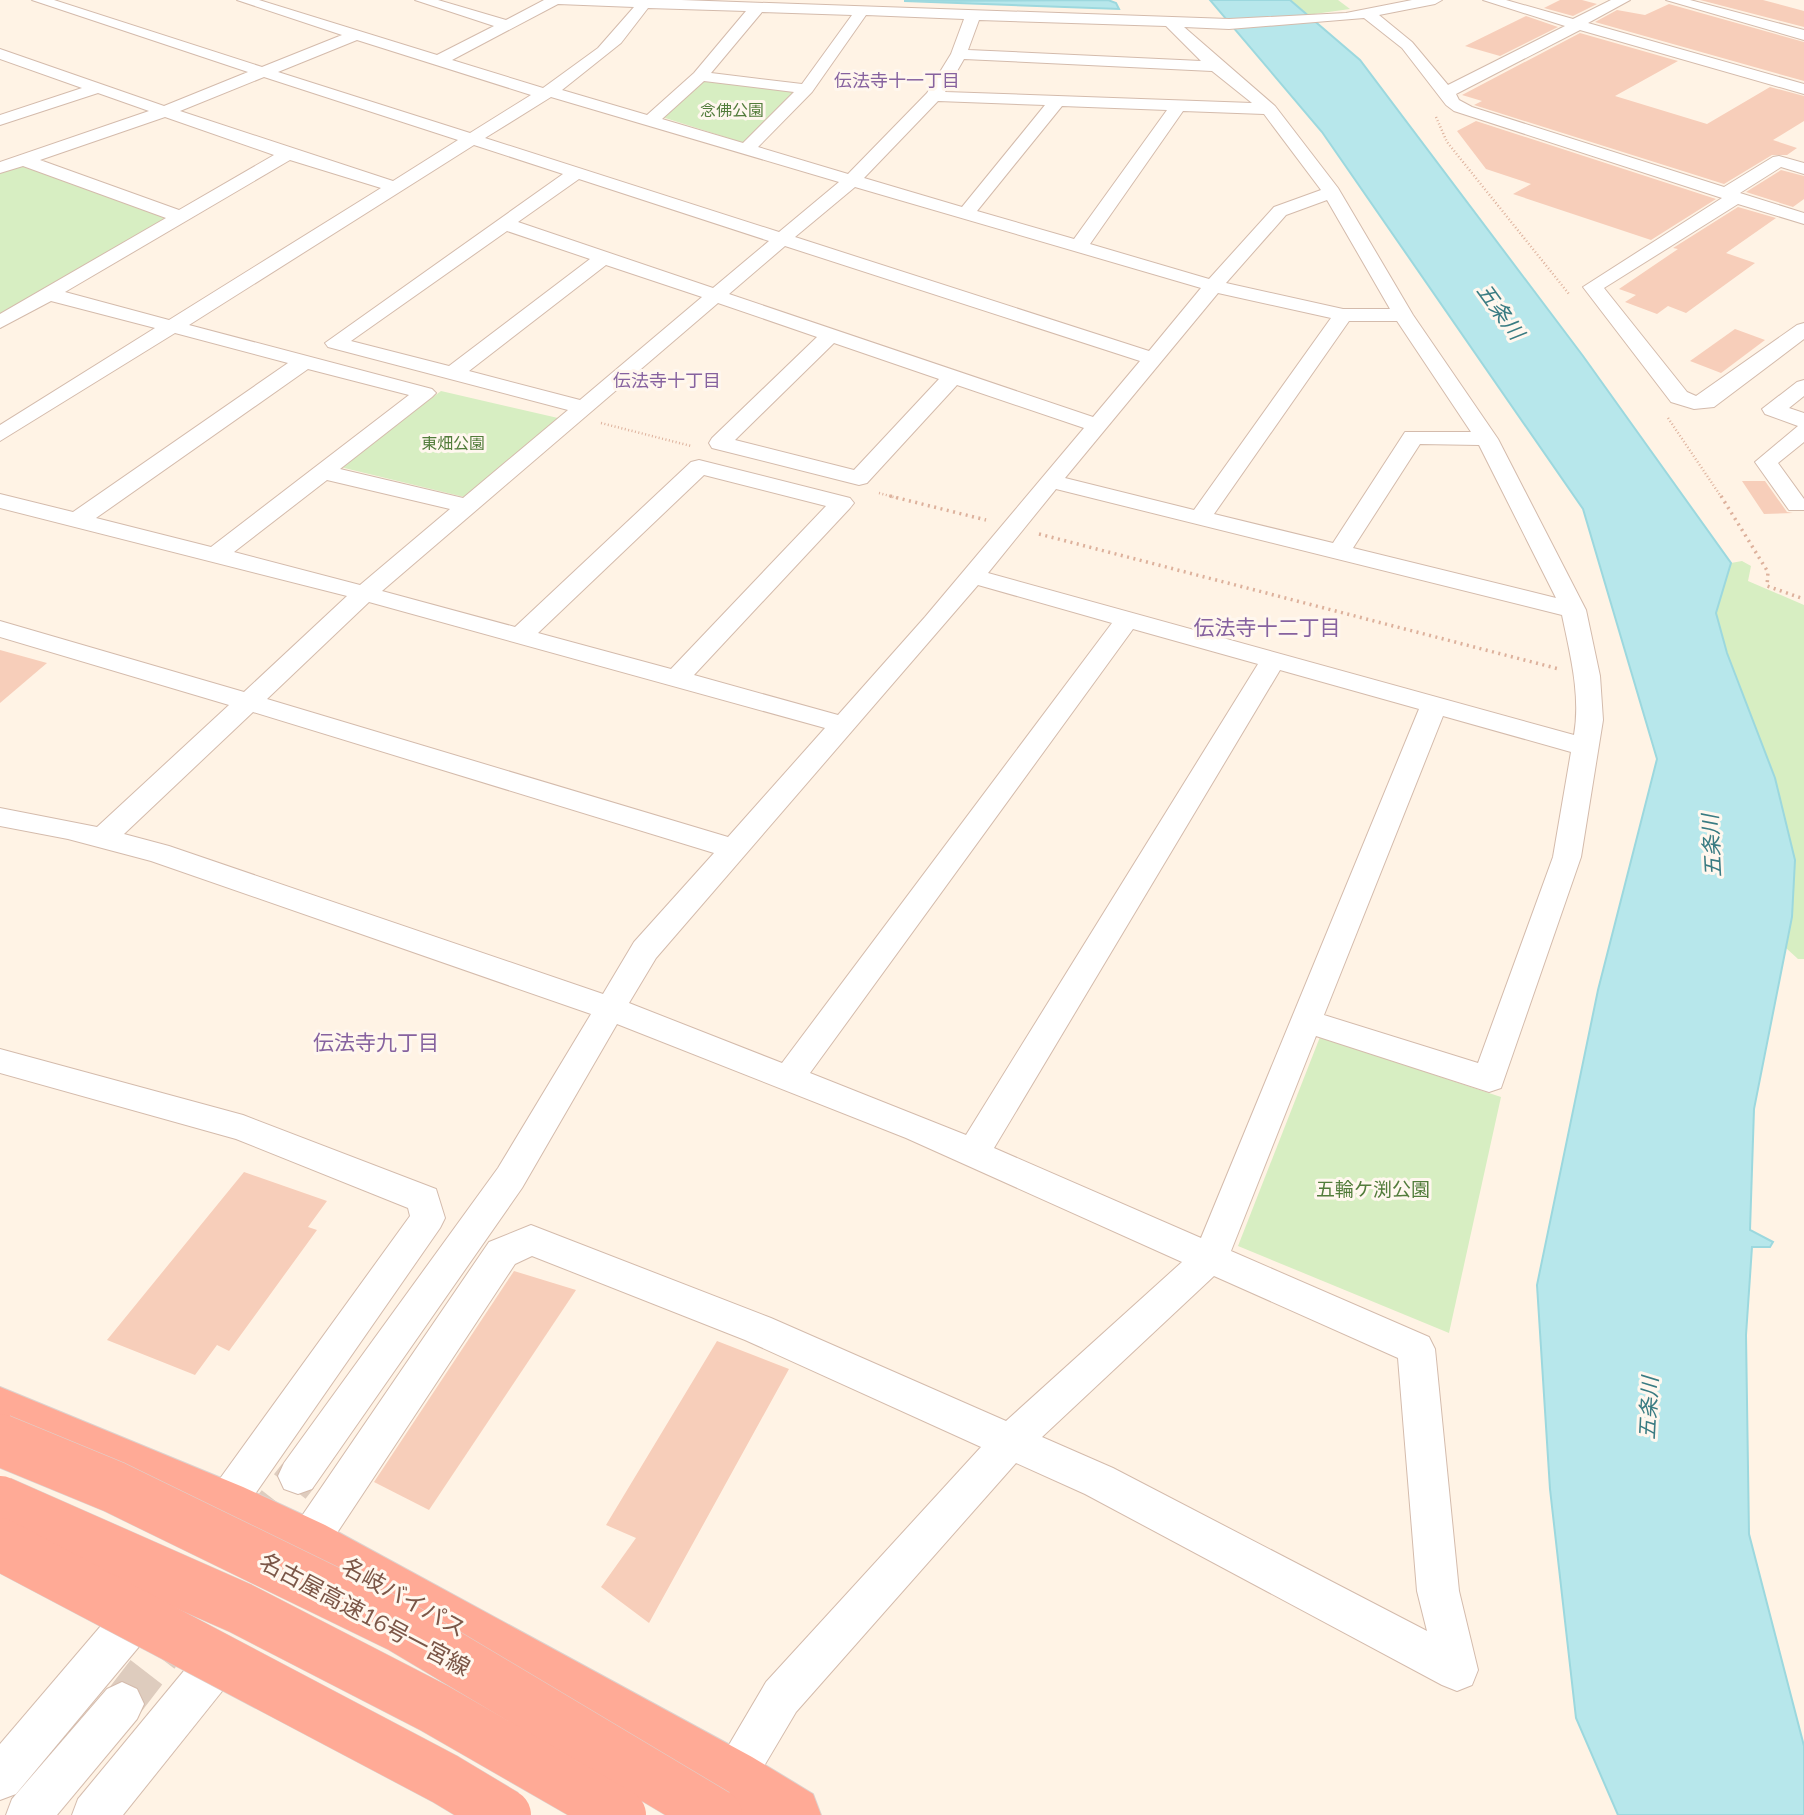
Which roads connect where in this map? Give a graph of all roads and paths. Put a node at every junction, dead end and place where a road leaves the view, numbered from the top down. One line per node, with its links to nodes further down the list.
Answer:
1 (39, 0): 24 (street)
2 (244, 0): 17 (street)
3 (424, 0): 15 (street)
4 (556, 0): 9 (street); 15 (street)
5 (1435, 0): 12 (street)
6 (1490, 0): 16 (street)
7 (1623, 0): 16 (street)
8 (1673, 0): 18 (street)
9 (644, 2): 10 (street); 30 (street)
10 (757, 8): 11 (street); 26 (street)
11 (862, 11): 13 (street); 28 (street)
12 (1368, 14): 14 (street); 31 (street)
13 (973, 15): 14 (street); 20 (street)
14 (1170, 22): 23 (street)
15 (508, 25): 21 (street)
16 (1577, 25): 29 (street); 31 (street)
17 (359, 34): 21 (street); 24 (street)
18 (1804, 35)
19 (0, 54): 22 (street)
20 (959, 54): 23 (street); 32 (street)
21 (442, 60): 30 (street)
22 (38, 66): 25 (street); 27 (street)
23 (1216, 66): 35 (street)
24 (262, 72): 36 (street); 39 (street)
25 (13, 74)
26 (700, 76): 28 (street); 38 (street)
27 (98, 88): 36 (street); 37 (street)
28 (806, 89): 40 (street)
29 (1804, 89)
30 (547, 92): 38 (street); 39 (street)
31 (1448, 93): 49 (street)
32 (934, 96): 33 (street); 46 (street)
33 (1057, 101): 34 (street); 50 (street)
34 (1179, 105): 35 (street); 55 (street)
35 (1269, 109): 48 (street)
36 (165, 111): 41 (street); 42 (street)
37 (0, 120)
38 (650, 121): 40 (street)
39 (472, 140): 45 (street); 47 (street)
40 (748, 148): 46 (street)
41 (288, 154): 47 (street); 51 (street)
42 (24, 160): 43 (street); 51 (street)
43 (0, 168)
44 (1804, 169): 49 (street)
45 (575, 174): 53 (street); 54 (street)
46 (854, 178): 50 (street); 54 (street)
47 (395, 187): 63 (street)
48 (1332, 192): 57 (street); 61 (street)
49 (1731, 196): 52 (street); 64 (street)
50 (966, 213): 55 (street)
51 (178, 216): 58 (street)
52 (1804, 219)
53 (505, 224): 56 (street); 68 (street)
54 (784, 240): 59 (street); 66 (street)
55 (1078, 247): 57 (street)
56 (603, 258): 59 (street); 68 (street)
57 (1213, 286): 60 (street); 66 (street)
58 (48, 294): 62 (street); 63 (street)
59 (715, 297): 65 (street); 71 (street)
60 (1343, 315): 61 (street); 82 (street)
61 (1403, 315): 76 (street)
62 (0, 322)
63 (171, 326): 67 (street); 75 (street)
64 (1804, 329)
65 (830, 335): 69 (street); 69 (street)
66 (1154, 359): 73 (street)
67 (305, 361): 77 (street); 83 (street)
68 (453, 373): 71 (street)
69 (952, 377): 73 (street)
70 (1804, 386): 72 (street)
71 (583, 407): 81 (street)
72 (1804, 421)
73 (1099, 426): 78 (street)
74 (1804, 432): 80 (street)
75 (0, 434)
76 (1487, 439): 84 (street); 88 (street)
77 (322, 472): 81 (street); 85 (street)
78 (1054, 482): 82 (street); 86 (street)
79 (0, 501): 83 (street)
80 (1797, 505)
81 (467, 506): 87 (street)
82 (1200, 518): 84 (street)
83 (76, 521): 85 (street)
84 (1339, 552): 88 (street)
85 (214, 556): 87 (street)
86 (973, 576): 89 (street); 96 (street)
87 (365, 593): 91 (street); 94 (street)
88 (1574, 610): 97 (street)
89 (1126, 619): 92 (street); 104 (street)
90 (0, 629): 94 (street)
91 (520, 636): 93 (street); 93 (street)
92 (1273, 660): 95 (street); 105 (street)
93 (676, 679): 96 (street)
94 (246, 701): 99 (street); 100 (street)
95 (1434, 705): 97 (street); 102 (street)
96 (844, 725): 100 (street)
97 (1585, 747): 102 (street)
98 (0, 817): 99 (street)
99 (102, 838): 101 (street)
100 (734, 849): 101 (street)
101 (611, 1009): 104 (street); 111 (street)
102 (1306, 1021): 106 (street)
103 (0, 1061): 113 (street)
104 (789, 1079): 105 (street)
105 (973, 1153): 106 (street)
106 (1210, 1258): 109 (street); 109 (street)
107 (0, 1409): 113 (highway, 名岐バイパス)
108 (0, 1440): 122 (highway, 名古屋高速16号一宮線, bridge)
109 (1010, 1442): 114 (street); 122 (street)
110 (0, 1466): 120 (highway)
111 (298, 1476)
112 (0, 1502): 127 (highway, bridge)
113 (225, 1504): 114 (highway, 名岐バイパス)
114 (307, 1543): 120 (highway, 名岐バイパス)
115 (0, 1544): 126 (highway, bridge)
116 (0, 1556): 117 (highway)
117 (132, 1622): 118 (highway); 121 (street)
118 (212, 1670): 124 (street); 125 (highway)
119 (122, 1704): 123 (street)
120 (662, 1739): 122 (highway, 名岐バイパス)
121 (0, 1778)
122 (724, 1796): 128 (highway, 名岐バイパス)
123 (28, 1815)
124 (94, 1815)
125 (460, 1815)
126 (505, 1815)
127 (620, 1815)
128 (792, 1815)

